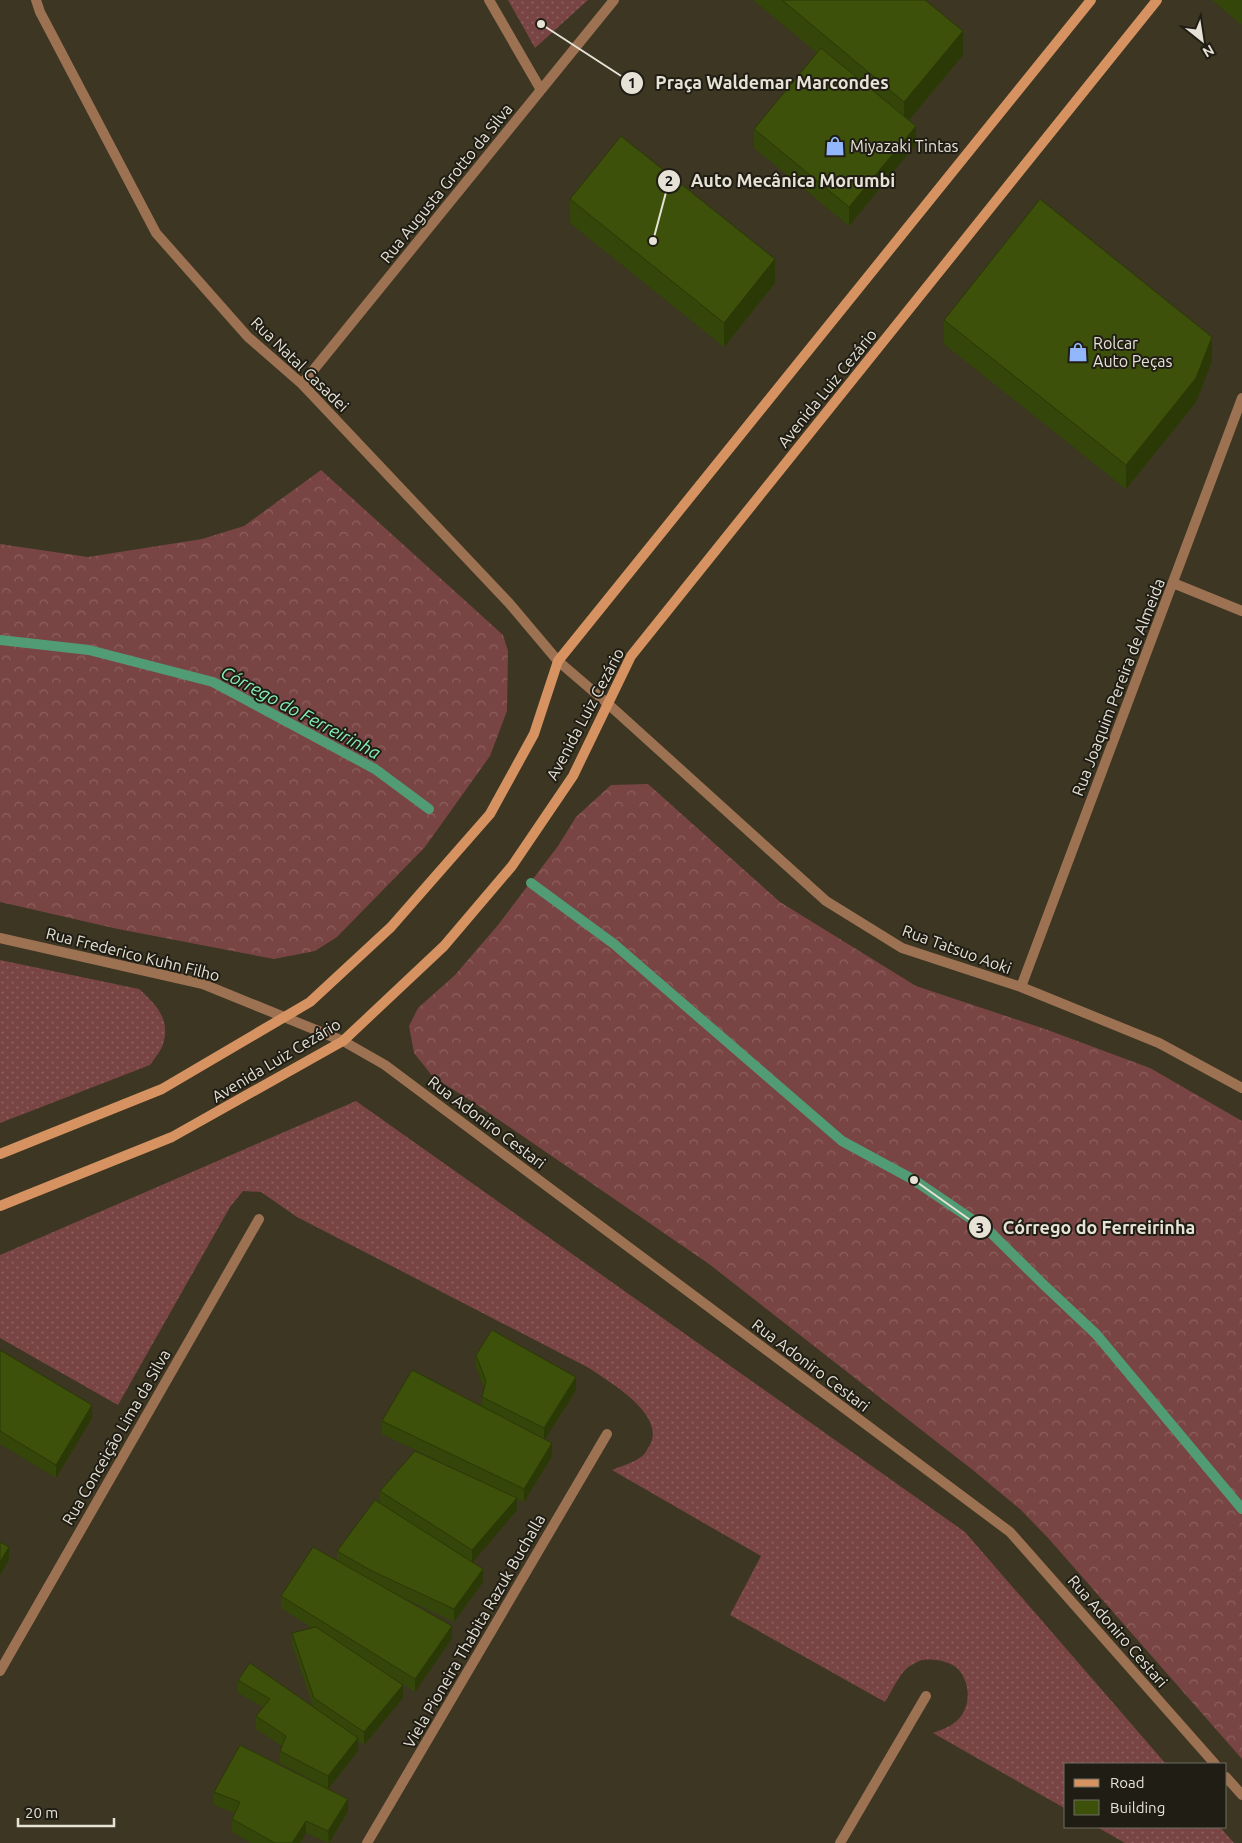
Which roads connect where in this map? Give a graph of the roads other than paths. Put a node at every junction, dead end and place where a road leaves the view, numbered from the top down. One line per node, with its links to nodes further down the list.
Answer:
1 (36, 0): 7 (street, Rua Natal Casadei)
2 (489, 0): 6 (street)
3 (614, 0): 6 (street, Rua Augusta Grotto da Silva)
4 (1091, 0): 11 (street, Avenida Luiz Cezário)
5 (1158, 0): 12 (street, Avenida Luiz Cezário)
6 (541, 90): 7 (street, Rua Augusta Grotto da Silva)
7 (302, 384): 11 (street, Rua Natal Casadei)
8 (1242, 398): 9 (street, Rua Joaquim Pereira de Almeida)
9 (1173, 583): 10 (street); 14 (street, Rua Joaquim Pereira de Almeida)
10 (1242, 611)
11 (558, 661): 12 (street, Rua Natal Casadei); 15 (street, Avenida Luiz Cezário)
12 (607, 703): 14 (street, Rua Tatsuo Aoki); 16 (street, Avenida Luiz Cezário)
13 (0, 938): 15 (street, Rua Frederico Kuhn Filho)
14 (1021, 987): 17 (street, Rua Tatsuo Aoki)
15 (285, 1016): 16 (street, Rua Frederico Kuhn Filho); 18 (street, Avenida Luiz Cezário)
16 (343, 1041): 19 (street, Avenida Luiz Cezário); 24 (street, Rua Adoniro Cestari)
17 (1242, 1088)
18 (0, 1154)
19 (0, 1206)
20 (259, 1219): 22 (street, Rua Conceição Lima da Silva)
21 (607, 1434): 27 (street, Viela Pioneira Thabita Razuk Buchalla)
22 (0, 1670)
23 (926, 1696): 28 (street)
24 (1213, 1763)
25 (1227, 1778): 26 (street)
26 (1242, 1796)
27 (368, 1843)
28 (840, 1843)

